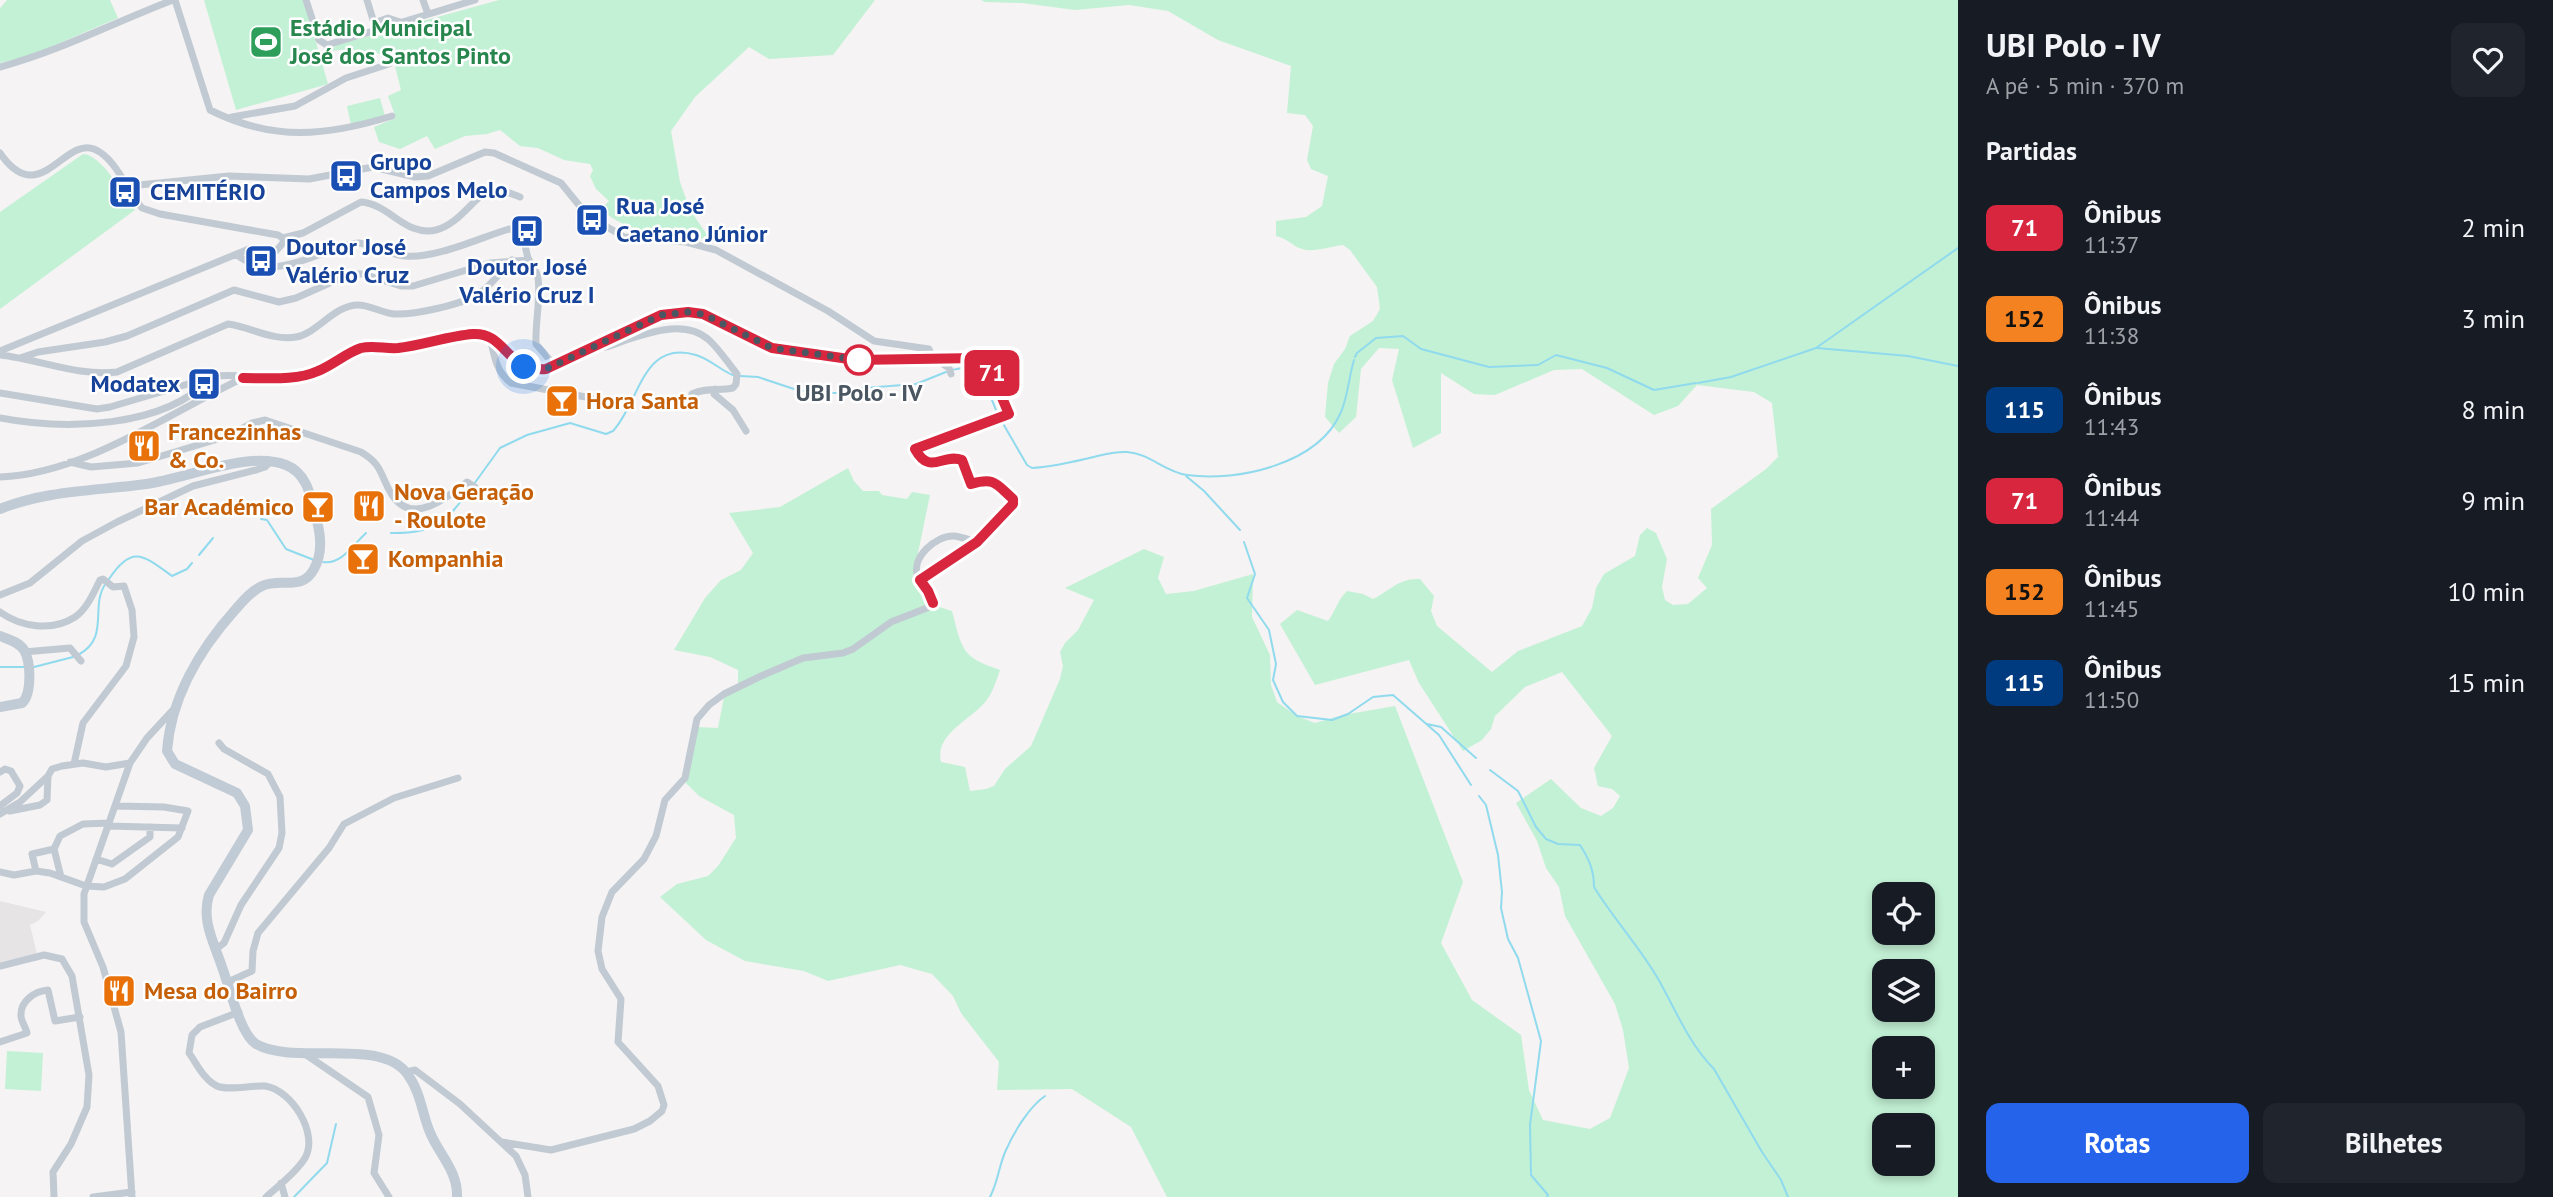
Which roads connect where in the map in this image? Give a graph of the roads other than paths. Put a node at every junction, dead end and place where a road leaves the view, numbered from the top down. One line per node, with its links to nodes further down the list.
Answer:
1 (174, 0): 10 (street); 12 (street)
2 (306, 0): 8 (street)
3 (367, 0): 8 (street)
4 (423, 0): 7 (street)
5 (475, 0): 6 (street)
6 (463, 2): 7 (street)
7 (428, 14): 8 (street)
8 (401, 23)
9 (389, 64): 12 (street)
10 (0, 67)
11 (393, 116): 12 (street)
12 (230, 118)
13 (0, 153): 14 (street)
14 (129, 186): 16 (street); 24 (street)
15 (520, 197): 16 (street)
16 (283, 238): 17 (street)
17 (237, 255): 19 (street); 22 (street)
18 (512, 260): 19 (street); 23 (street); 23 (street)
19 (529, 260): 25 (street)
20 (490, 337): 25 (street); 28 (street); 32 (street)
21 (594, 346): 24 (street); 25 (street); 29 (street)
22 (0, 353): 23 (street)
23 (19, 358)
24 (935, 359): 26 (street); 40 (street)
25 (555, 366)
26 (950, 371)
27 (211, 377): 28 (street); 30 (street); 33 (street)
28 (243, 378): 35 (street)
29 (715, 389): 31 (street); 34 (street)
30 (0, 393)
31 (692, 394)
32 (591, 398)
33 (0, 418)
34 (746, 431)
35 (70, 462): 37 (street); 38 (street)
36 (270, 462): 39 (street); 42 (street); 48 (street)
37 (0, 477)
38 (474, 485)
39 (0, 509)
40 (977, 542): 41 (street); 41 (street)
41 (920, 580): 74 (street)
42 (0, 595)
43 (0, 612): 51 (street)
44 (0, 636): 46 (street)
45 (81, 661): 46 (street)
46 (27, 663): 47 (street)
47 (0, 707)
48 (176, 707): 50 (street); 66 (street)
49 (219, 743): 66 (street)
50 (130, 763): 51 (street); 55 (street)
51 (74, 764): 53 (street)
52 (0, 772): 56 (street)
53 (48, 776): 56 (street); 56 (street)
54 (458, 778): 68 (street)
55 (115, 806): 57 (street); 59 (street)
56 (2, 810)
57 (108, 825): 58 (street); 60 (street); 61 (street)
58 (150, 827): 59 (street); 61 (street)
59 (182, 828): 65 (street)
60 (54, 849): 62 (street); 64 (street)
61 (96, 859): 65 (street)
62 (36, 871): 63 (street); 64 (street)
63 (0, 872)
64 (61, 877): 65 (street)
65 (86, 886): 76 (street)
66 (216, 949): 68 (street)
67 (0, 967): 70 (street)
68 (228, 982): 69 (street)
69 (239, 1012): 72 (street); 75 (street)
70 (80, 1017): 71 (street); 77 (street)
71 (0, 1042)
72 (301, 1052): 73 (street); 81 (street)
73 (407, 1072): 74 (street); 82 (street)
74 (502, 1142): 83 (street)
75 (281, 1183): 79 (street); 80 (street)
76 (132, 1194): 78 (street)
77 (55, 1197)
78 (93, 1197)
79 (266, 1197)
80 (285, 1197)
81 (389, 1197)
82 (457, 1197)
83 (528, 1197)

